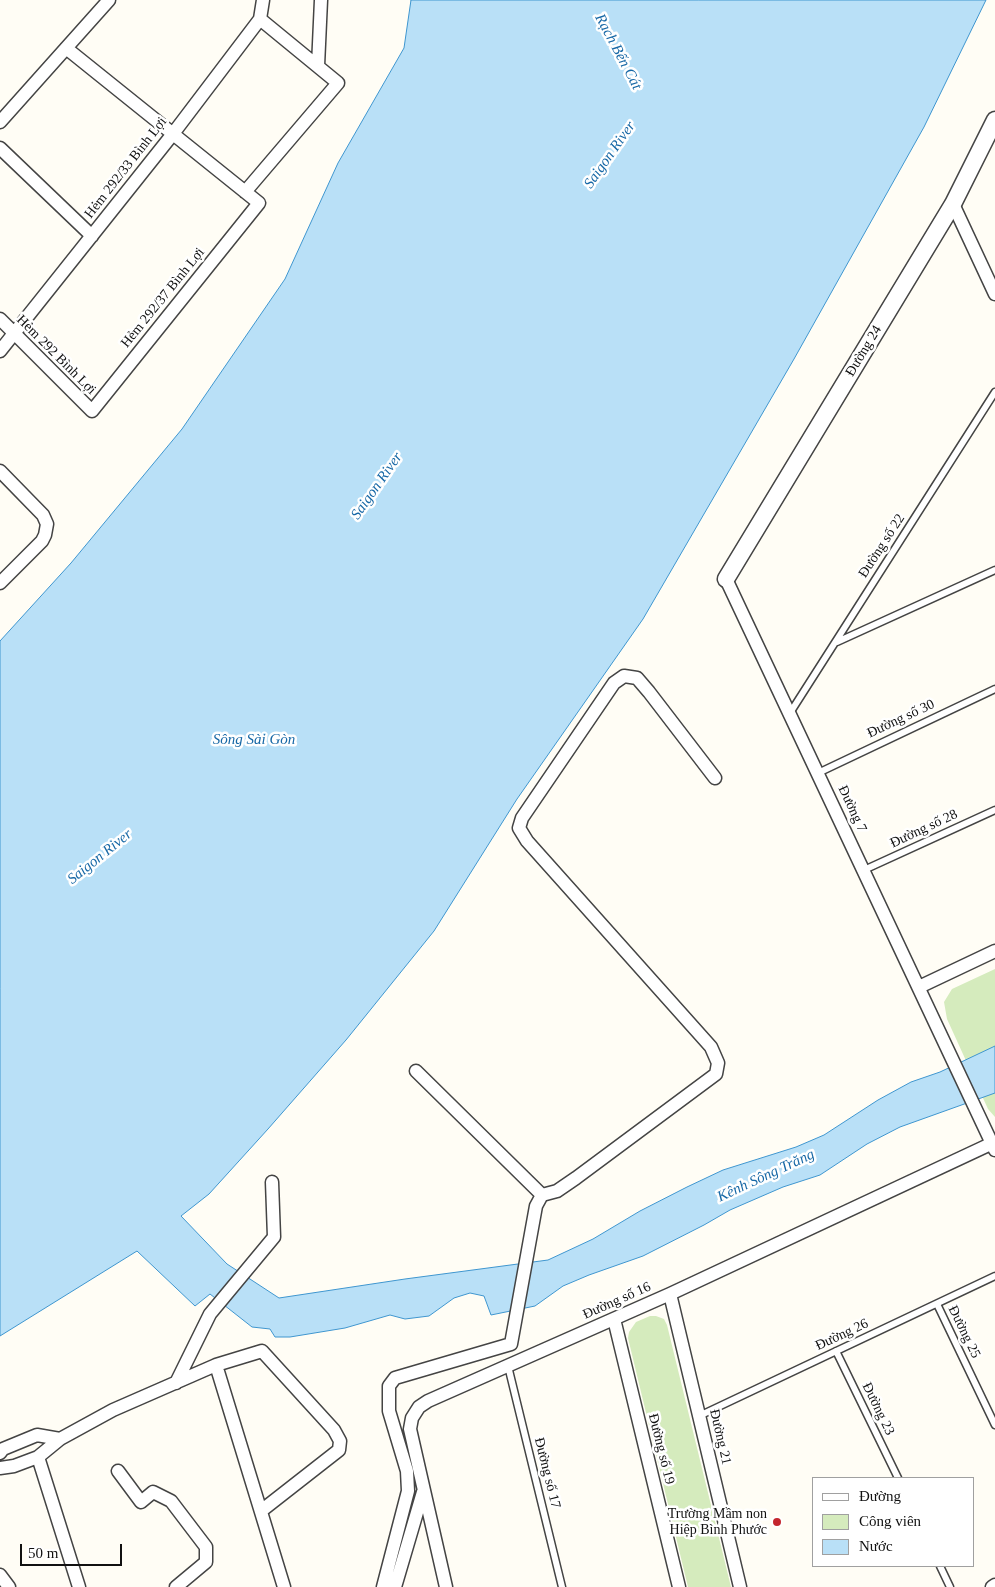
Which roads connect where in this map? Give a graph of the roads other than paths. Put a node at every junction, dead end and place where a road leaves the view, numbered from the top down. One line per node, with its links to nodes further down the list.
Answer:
1 (109, 0): 5 (street)
2 (263, 0): 4 (street)
3 (320, 0): 6 (street)
4 (260, 19): 6 (street); 9 (street, Hẻm 292/33 Bình Lợi)
5 (66, 48): 8 (street); 9 (street)
6 (318, 66): 11 (street)
7 (995, 120): 12 (street, Đường 24)
8 (0, 122)
9 (172, 135): 11 (street); 13 (street, Hẻm 292/33 Bình Lợi)
10 (0, 148): 13 (street)
11 (245, 192): 19 (street, Hẻm 292/37 Bình Lợi)
12 (952, 204): 14 (street); 22 (street, Đường 24)
13 (92, 236): 16 (street, Hẻm 292/33 Bình Lợi)
14 (995, 294)
15 (0, 319): 16 (street, Hẻm 292 Bình Lợi)
16 (14, 334): 17 (street, Hẻm 292/33 Bình Lợi); 19 (street, Hẻm 292 Bình Lợi)
17 (0, 351)
18 (995, 392): 24 (lane, Đường số 22)
19 (92, 412)
20 (0, 471): 23 (street)
21 (995, 570): 24 (lane)
22 (726, 578): 26 (street, Đường 7)
23 (0, 583)
24 (835, 642): 26 (lane, Đường số 22)
25 (995, 689): 27 (lane, Đường số 30)
26 (790, 713): 27 (street, Đường 7)
27 (818, 773): 30 (street, Đường 7)
28 (715, 778): 36 (street)
29 (995, 810): 30 (lane, Đường số 28)
30 (864, 870): 32 (street, Đường 7)
31 (995, 951): 32 (street)
32 (919, 987): 34 (street, Đường 7)
33 (416, 1071): 36 (street)
34 (994, 1145): 38 (street, Đường số 16)
35 (272, 1182): 44 (street)
36 (542, 1195): 61 (street)
37 (995, 1276): 39 (lane, Đường 26)
38 (670, 1294): 40 (street, Đường số 16); 45 (street, Đường 21)
39 (937, 1304): 41 (lane, Đường 26); 46 (lane, Đường 25)
40 (614, 1319): 43 (street, Đường số 16); 65 (street, Đường số 19)
41 (836, 1351): 45 (lane, Đường 26); 52 (lane, Đường 23)
42 (216, 1365): 44 (street); 54 (street); 54 (street)
43 (508, 1366): 53 (street, Đường số 16); 64 (lane, Đường số 17)
44 (176, 1383): 47 (street)
45 (700, 1416): 66 (street, Đường 21)
46 (995, 1425)
47 (60, 1439): 48 (street); 49 (street)
48 (0, 1453)
49 (38, 1457): 50 (street); 58 (street)
50 (0, 1468)
51 (118, 1472): 59 (street)
52 (898, 1477)
53 (423, 1489): 62 (street); 63 (street, Đường số 16)
54 (261, 1511): 60 (street)
55 (940, 1567): 67 (lane)
56 (0, 1575): 57 (street)
57 (8, 1587)
58 (79, 1587)
59 (176, 1587)
60 (284, 1587)
61 (382, 1587)
62 (395, 1587)
63 (446, 1587)
64 (562, 1587)
65 (679, 1587)
66 (740, 1587)
67 (950, 1587)

